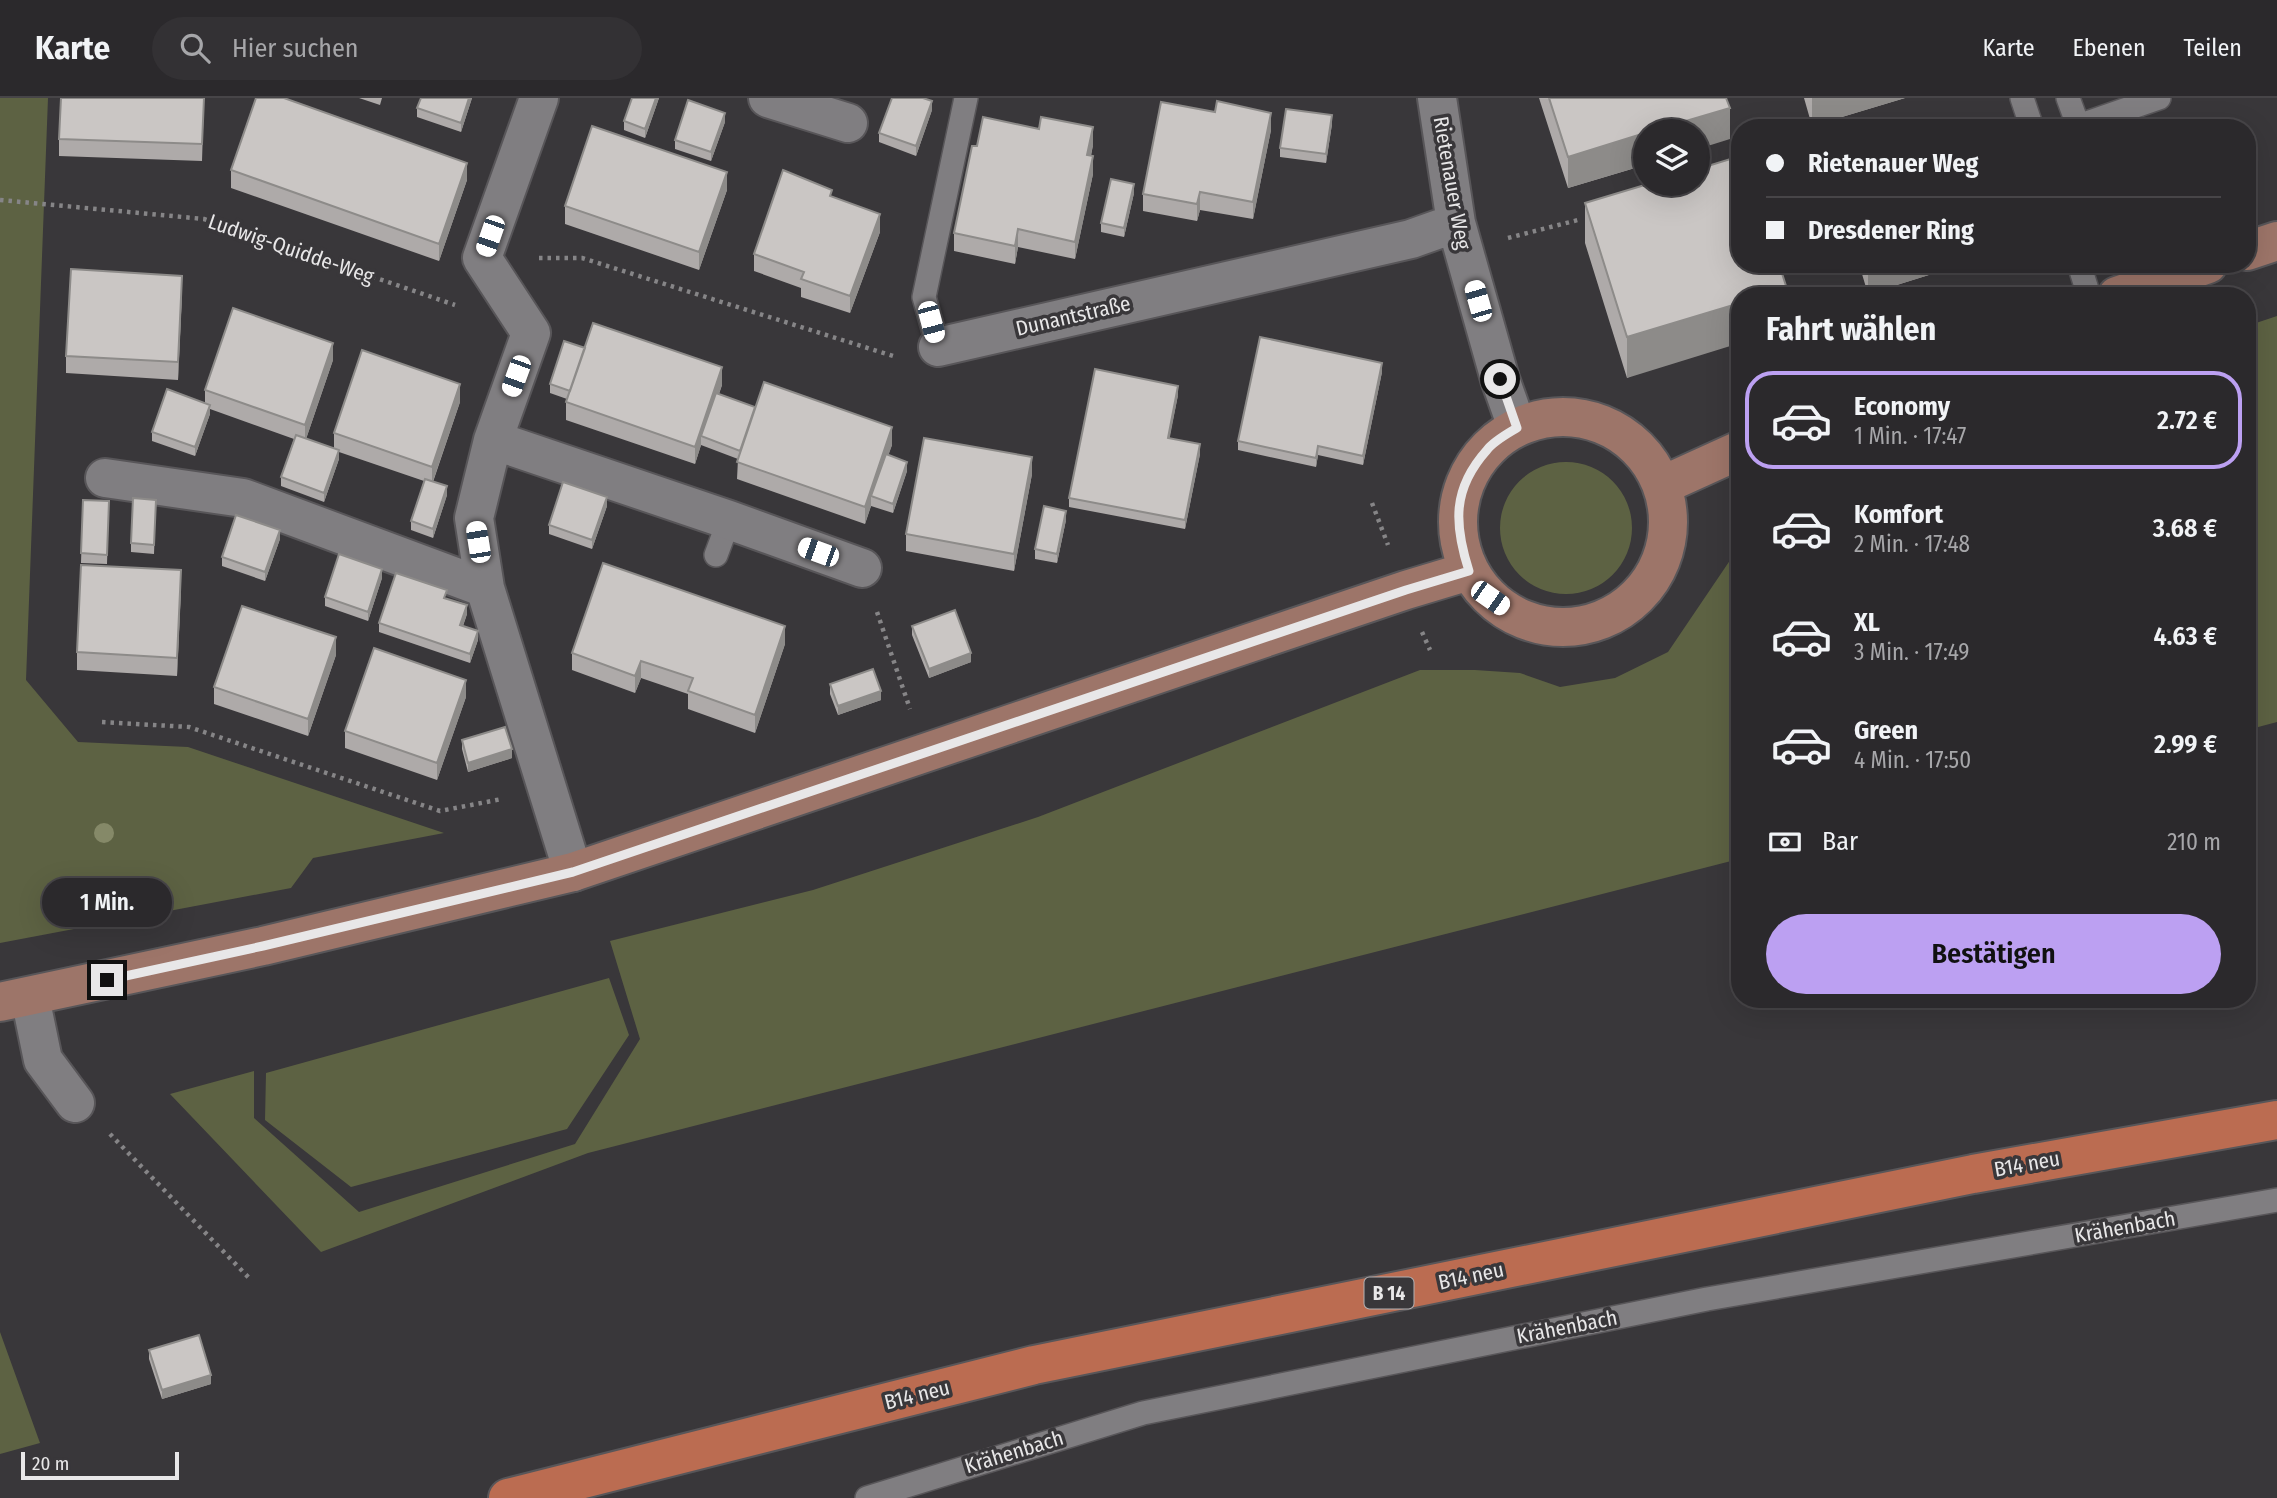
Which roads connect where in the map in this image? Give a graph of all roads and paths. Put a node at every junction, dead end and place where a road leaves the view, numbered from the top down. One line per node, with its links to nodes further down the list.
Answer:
1 (539, 98): 17 (street)
2 (768, 98): 11 (street)
3 (966, 98): 21 (lane)
4 (1437, 98): 14 (street, Rietenauer Weg)
5 (2022, 98): 8 (lane)
6 (2067, 98): 9 (lane)
7 (2160, 98): 10 (lane)
8 (2029, 119)
9 (2075, 119)
10 (2101, 119)
11 (848, 123)
12 (0, 200): 20 (path, Ludwig-Quidde-Weg)
13 (1578, 220): 14 (path)
14 (1460, 236): 21 (street, Dunantstraße); 22 (street, Rietenauer Weg)
15 (2277, 241): 16 (street)
16 (2256, 248)
17 (482, 258): 20 (street); 21 (path)
18 (2170, 273): 19 (street)
19 (2128, 283)
20 (531, 333): 23 (street)
21 (937, 347)
22 (1517, 428): 26 (street); 30 (street)
23 (493, 440): 27 (street); 31 (street)
24 (1731, 454): 26 (street)
25 (105, 478): 31 (street)
26 (1663, 485): 30 (street)
27 (729, 520): 28 (lane); 29 (street)
28 (716, 555)
29 (862, 568): 32 (path)
30 (1469, 571): 35 (street)
31 (485, 588): 34 (street)
32 (910, 709)
33 (102, 722): 34 (path)
34 (548, 790): 35 (street)
35 (573, 872): 36 (street)
36 (15, 1000): 37 (street)
37 (75, 1103): 40 (path)
38 (2277, 1121): 41 (main road, B14 neu / B 14)
39 (2277, 1200): 42 (lane, Krähenbach)
40 (250, 1279)
41 (508, 1498)
42 (867, 1498)

